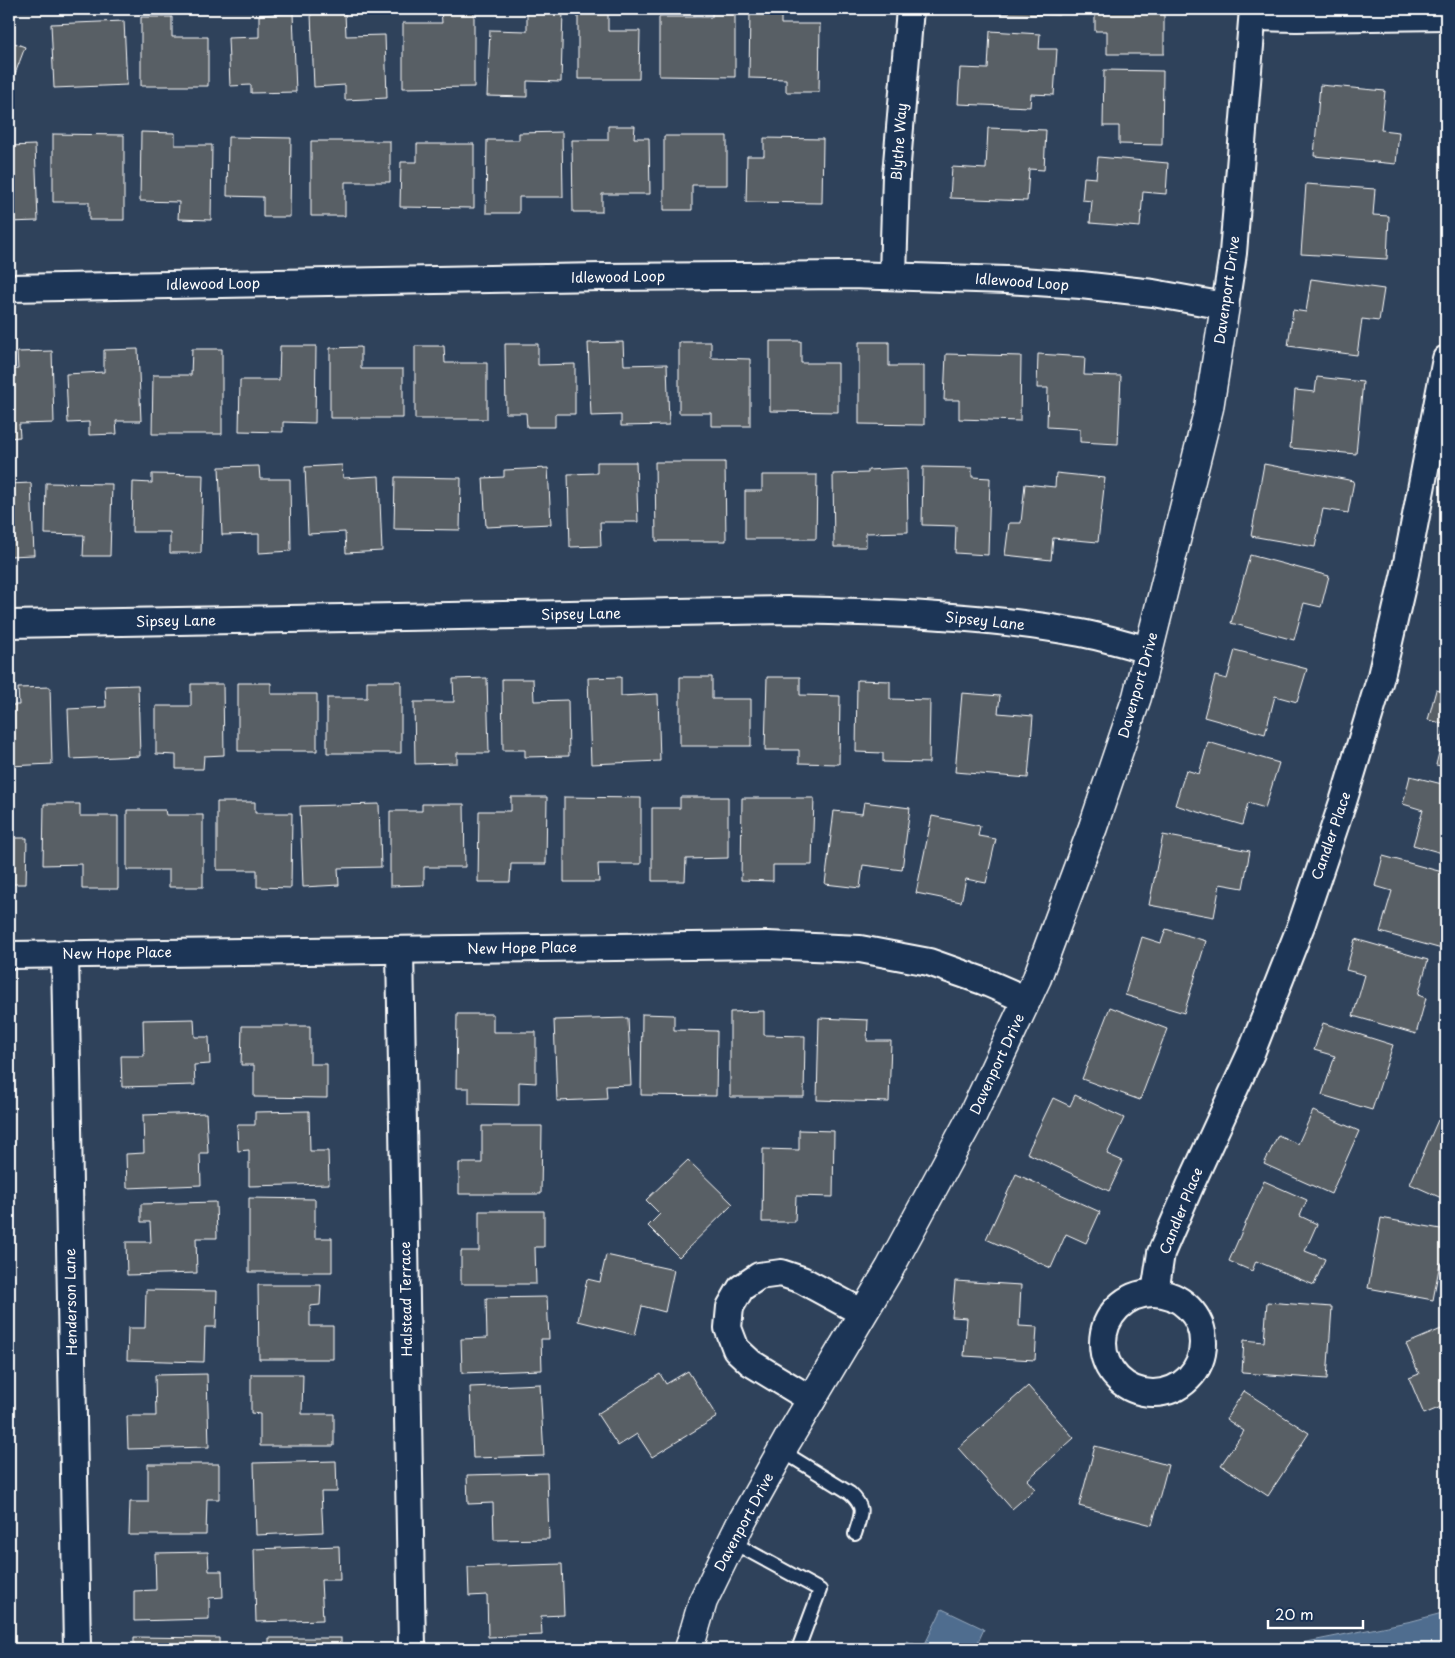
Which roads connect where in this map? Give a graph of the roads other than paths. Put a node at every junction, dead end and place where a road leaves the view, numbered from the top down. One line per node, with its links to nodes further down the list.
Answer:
1 (910, 9): 4 (street, Blythe Way)
2 (1253, 13): 3 (street); 6 (street, Davenport Drive)
3 (1446, 16)
4 (893, 275): 5 (street, Idlewood Loop); 6 (street, Idlewood Loop)
5 (9, 288)
6 (1225, 306): 9 (street, Davenport Drive)
7 (1446, 359): 14 (street, Candler Place)
8 (9, 624): 9 (street, Sipsey Lane)
9 (1149, 650): 13 (street, Davenport Drive)
10 (400, 950): 11 (street, New Hope Place); 13 (street, New Hope Place); 21 (street, Halstead Terrace)
11 (65, 954): 12 (street, New Hope Place); 20 (street, Henderson Lane)
12 (9, 955)
13 (1027, 1000): 15 (street, Davenport Drive)
14 (1155, 1293)
15 (863, 1313): 16 (street, Davenport Drive); 16 (street)
16 (812, 1400): 17 (street, Davenport Drive)
17 (782, 1452): 18 (lane); 19 (street, Davenport Drive)
18 (855, 1534)
19 (732, 1542): 22 (street, Davenport Drive); 23 (lane)
20 (77, 1649)
21 (412, 1649)
22 (689, 1649)
23 (798, 1649)

